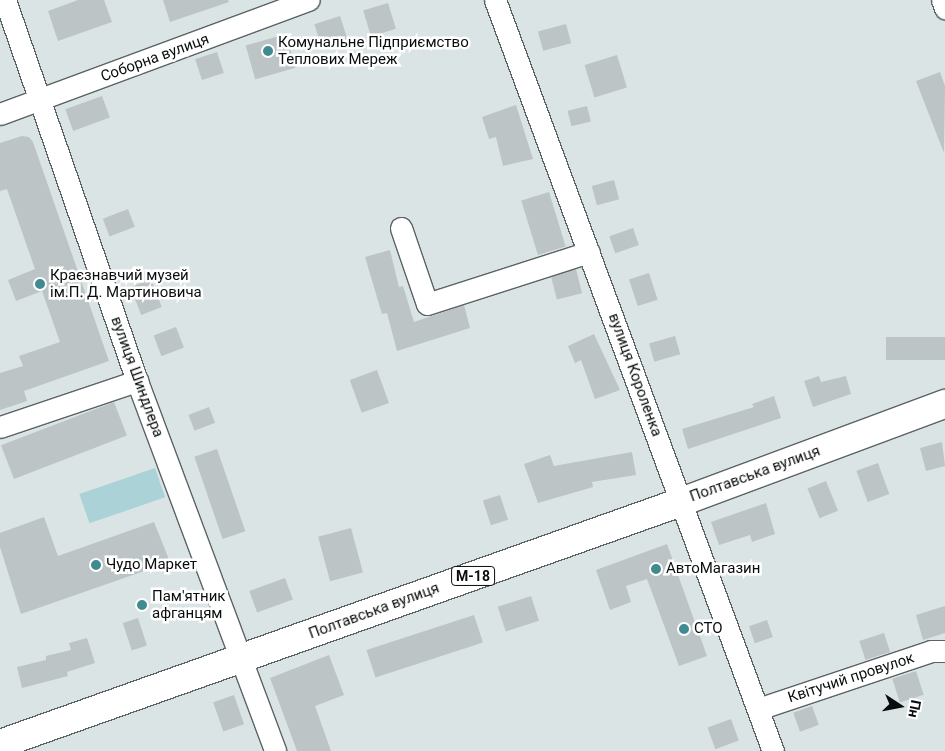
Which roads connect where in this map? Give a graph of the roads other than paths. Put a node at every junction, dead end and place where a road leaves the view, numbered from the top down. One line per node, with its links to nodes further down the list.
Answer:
1 (5, 0): 6 (street, вулиця Шиндлера)
2 (309, 0): 6 (street, Соборна вулиця)
3 (495, 0): 9 (street, вулиця Короленка)
4 (942, 0): 5 (street)
5 (945, 8)
6 (39, 101): 7 (street, Соборна вулиця); 10 (street, вулиця Шиндлера)
7 (1, 111)
8 (401, 228): 9 (street)
9 (590, 252): 13 (street, вулиця Короленка)
10 (138, 381): 12 (street); 15 (street, вулиця Шиндлера)
11 (945, 404): 13 (highway, Полтавська вулиця / М-18)
12 (0, 427)
13 (681, 502): 15 (highway, Полтавська вулиця / М-18); 16 (street, вулиця Короленка)
14 (945, 651): 16 (street, Квітучий провулок)
15 (240, 658): 17 (highway, Полтавська вулиця / М-18); 18 (street, вулиця Шиндлера)
16 (758, 709): 19 (street, вулиця Короленка)
17 (0, 744)
18 (275, 751)
19 (773, 751)

